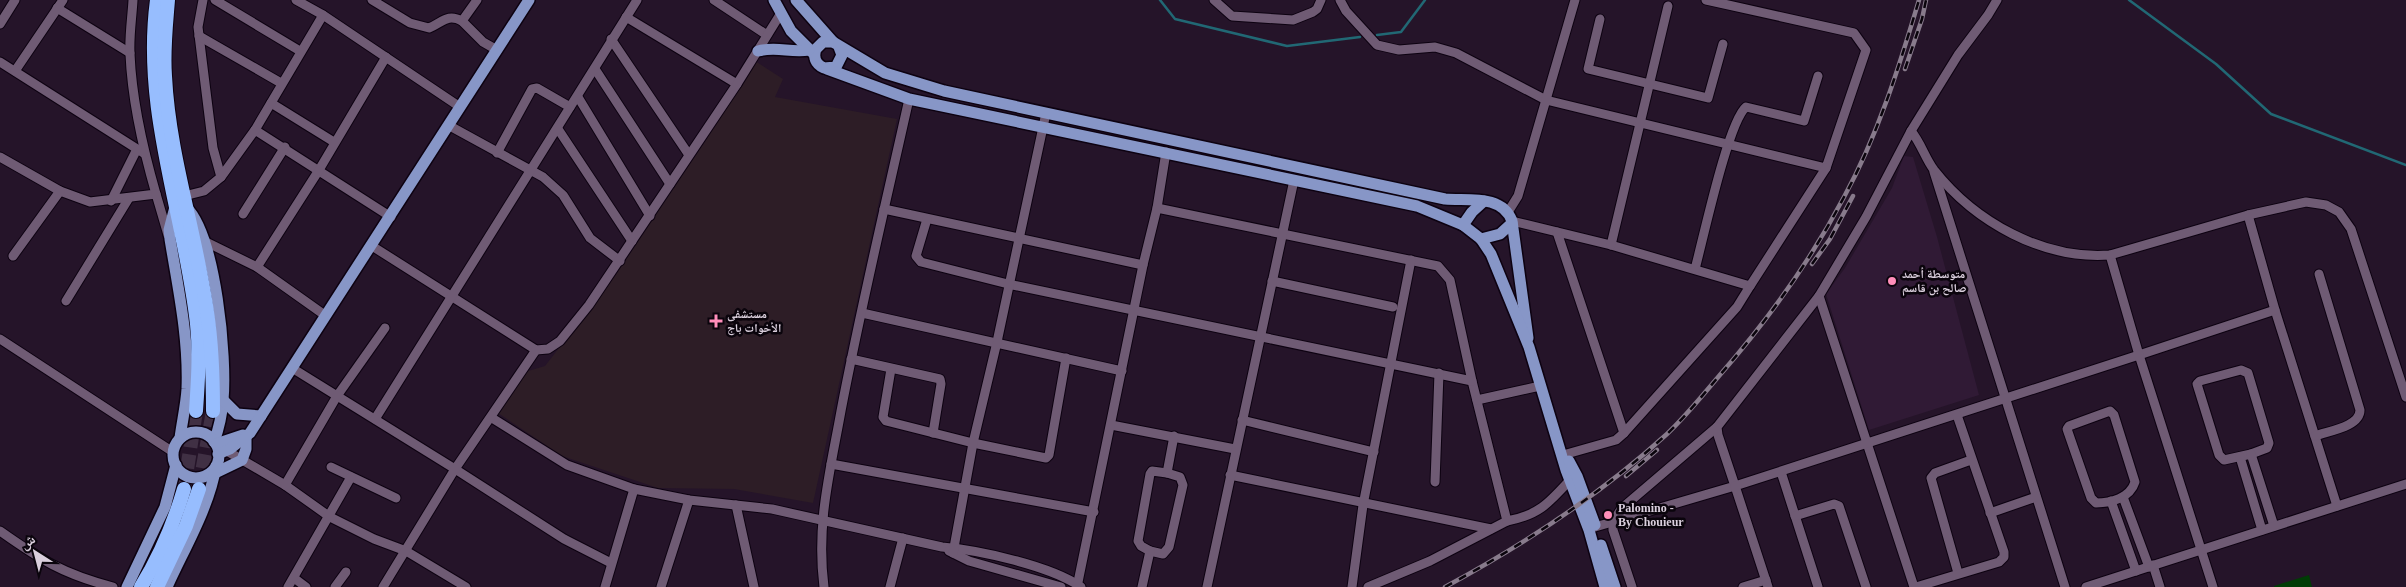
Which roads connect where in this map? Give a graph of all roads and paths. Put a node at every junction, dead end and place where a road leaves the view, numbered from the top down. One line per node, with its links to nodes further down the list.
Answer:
1 (15, 0): 30 (street)
2 (63, 0): 24 (street)
3 (133, 0): 40 (street)
4 (157, 0): 83 (highway)
5 (168, 0): 83 (highway)
6 (203, 0): 32 (street)
7 (215, 0): 37 (street)
8 (296, 0): 25 (street)
9 (319, 0): 25 (street)
10 (372, 0): 29 (street)
11 (477, 0): 29 (street)
12 (529, 0): 36 (main road)
13 (637, 0): 27 (street)
14 (714, 0): 31 (street)
15 (774, 0): 26 (main road)
16 (796, 0): 34 (main road)
17 (1214, 0): 18 (street)
18 (1321, 0)
19 (1340, 0): 52 (street)
20 (1575, 0): 52 (street)
21 (1706, 0): 71 (street)
22 (1996, 0): 62 (street)
23 (1668, 6): 49 (street)
24 (57, 8): 40 (street); 45 (street)
25 (312, 8): 37 (street); 41 (street)
26 (780, 13): 31 (street); 39 (main road)
27 (626, 17): 33 (street); 48 (street)
28 (1600, 19): 49 (street)
29 (462, 21): 36 (street)
30 (0, 24)
31 (768, 35): 38 (street)
32 (200, 36): 47 (street); 75 (street)
33 (611, 39): 43 (street); 69 (street)
34 (836, 44): 39 (main road); 44 (main road); 56 (main road)
35 (1723, 44): 49 (street)
36 (497, 50): 54 (main road)
37 (300, 51): 47 (street)
38 (758, 51): 39 (main road); 48 (street)
39 (812, 52): 44 (main road)
40 (130, 53): 66 (street)
41 (386, 57): 54 (street); 63 (street)
42 (0, 62): 45 (street)
43 (595, 69): 50 (street); 77 (street)
44 (827, 69): 51 (main road)
45 (15, 71): 66 (street)
46 (1818, 76): 64 (street)
47 (281, 83): 53 (street)
48 (737, 84): 69 (street)
49 (1650, 84): 57 (street)
50 (578, 97): 55 (street); 88 (street)
51 (909, 99): 59 (main road); 85 (street)
52 (1546, 100): 57 (street); 91 (street)
53 (271, 103): 61 (street); 63 (street)
54 (460, 107): 58 (main road)
55 (570, 107): 60 (street); 68 (street)
56 (1046, 113): 59 (street); 82 (main road)
57 (1641, 125): 64 (street); 101 (street)
58 (448, 126): 68 (street); 89 (main road)
59 (1042, 126): 67 (main road); 95 (street)
60 (558, 128): 73 (street); 99 (street)
61 (255, 130): 65 (street); 75 (street)
62 (1911, 130): 74 (street); 114 (street)
63 (334, 142): 72 (street)
64 (1728, 143): 71 (street); 108 (street)
65 (285, 147): 72 (street); 86 (street)
66 (141, 151): 79 (street); 81 (street)
67 (1166, 152): 76 (main road); 84 (street)
68 (497, 153): 73 (street)
69 (688, 155): 77 (street)
70 (0, 157): 78 (street)
71 (1826, 168): 112 (street)
72 (319, 170): 89 (street); 107 (street)
73 (530, 170): 105 (street); 113 (street)
74 (1933, 170): 102 (street); 139 (street)
75 (221, 177): 83 (street)
76 (1294, 180): 92 (main road); 94 (street)
77 (670, 184): 88 (street)
78 (60, 191): 81 (street); 103 (street)
79 (156, 194): 80 (street); 96 (street)
80 (129, 198): 81 (street); 115 (street)
81 (111, 201)
82 (1484, 201): 91 (main road); 92 (main road)
83 (181, 203): 96 (main road); 98 (main road); 142 (highway); 143 (highway)
84 (1157, 208): 94 (street); 106 (street)
85 (884, 209): 90 (street); 119 (street)
86 (243, 214)
87 (2248, 215): 102 (street); 118 (street); 138 (street)
88 (650, 216): 99 (street)
89 (391, 217): 100 (main road)
90 (927, 219): 95 (street); 111 (street)
91 (1511, 219): 93 (street); 97 (main road); 125 (main road)
92 (1464, 225): 97 (main road)
93 (1557, 232): 101 (street); 152 (street)
94 (1282, 233): 104 (street); 110 (street)
95 (1018, 237): 106 (street); 111 (street)
96 (170, 239): 156 (main road)
97 (1481, 239): 125 (main road)
98 (204, 240): 107 (street); 140 (main road)
99 (632, 241): 105 (street)
100 (372, 246): 113 (street); 120 (main road)
101 (1612, 246): 108 (street)
102 (2110, 255): 127 (street)
103 (13, 256)
104 (1411, 260): 130 (street); 135 (street)
105 (620, 261): 126 (street)
106 (1143, 265): 117 (street)
107 (257, 267): 120 (street)
108 (1695, 269): 112 (street)
109 (2319, 274): 155 (street)
110 (1272, 281): 116 (street); 122 (street)
111 (1008, 284): 117 (street); 124 (street)
112 (1750, 286): 152 (street)
113 (452, 296): 126 (street); 147 (street)
114 (1819, 296): 150 (street); 158 (street)
115 (66, 301)
116 (1393, 307)
117 (1134, 309): 122 (street); 133 (street)
118 (2275, 310): 127 (street); 155 (street)
119 (862, 313): 124 (street); 129 (street)
120 (326, 316): 131 (main road)
121 (385, 328): 137 (street)
122 (1260, 337): 130 (street); 148 (street)
123 (0, 340): 160 (street)
124 (997, 342): 128 (street); 157 (street)
125 (1529, 347): 136 (main road)
126 (536, 350): 146 (street)
127 (2139, 355): 139 (street); 207 (street)
128 (1066, 358): 133 (street); 157 (street)
129 (851, 359): 132 (street); 168 (street)
130 (1392, 365): 134 (street); 161 (street)
131 (292, 368): 137 (street); 145 (main road)
132 (891, 369): 151 (street); 151 (street)
133 (1122, 370): 149 (street)
134 (1439, 373): 135 (street); 177 (street)
135 (1472, 381): 141 (street)
136 (1540, 386): 141 (street); 164 (main road)
137 (337, 396): 147 (street); 179 (street)
138 (2406, 396)
139 (2004, 398): 144 (street); 185 (street)
140 (223, 400): 145 (main road); 163 (main road)
141 (1477, 400): 198 (street)
142 (196, 411)
143 (213, 411)
144 (1957, 415): 158 (street); 167 (street)
145 (262, 416): 153 (main road)
146 (492, 418): 171 (street); 184 (street)
147 (376, 419): 171 (street)
148 (1242, 420): 159 (street); 161 (street)
149 (1111, 425): 154 (street); 193 (street)
150 (1717, 427): 180 (street); 199 (street)
151 (933, 433): 157 (street)
152 (1624, 433): 164 (street)
153 (248, 435): 163 (main road); 166 (main road)
154 (1174, 436): 159 (street); 172 (street)
155 (2315, 436): 192 (street)
156 (180, 438): 160 (main road); 163 (main road)
157 (973, 443): 181 (street)
158 (1867, 444): 173 (street); 244 (street)
159 (1235, 449): 174 (street)
160 (173, 452): 169 (main road)
161 (1374, 452): 191 (street)
162 (2251, 454): 165 (street); 165 (street); 200 (street)
163 (218, 455): 166 (main road); 166 (street); 169 (main road); 222 (main road)
164 (1563, 455): 176 (main road); 201 (main road)
165 (2240, 457): 203 (street)
166 (242, 460): 179 (street)
167 (1971, 460): 194 (street); 214 (street)
168 (831, 464): 181 (street); 197 (street)
169 (176, 466): 219 (main road)
170 (331, 467): 175 (street)
171 (455, 468): 208 (street); 210 (street)
172 (1167, 472): 209 (street); 209 (street)
173 (1780, 472): 180 (street); 195 (street)
174 (1230, 476): 191 (street); 235 (street)
175 (351, 477): 187 (street); 196 (street)
176 (1570, 480): 198 (street); 238 (main road)
177 (1435, 482)
178 (2406, 484): 192 (street)
179 (285, 485): 196 (street)
180 (1735, 486): 199 (street); 216 (street)
181 (964, 487): 193 (street); 206 (street)
182 (184, 489): 220 (highway)
183 (199, 489): 221 (highway)
184 (634, 489): 188 (street); 210 (street)
185 (2036, 497): 194 (street); 245 (street)
186 (2123, 497): 189 (street); 189 (street); 211 (street)
187 (396, 498)
188 (689, 500): 190 (street); 229 (street)
189 (2111, 501): 212 (street)
190 (736, 505): 197 (street); 230 (street)
191 (1363, 505): 202 (street); 236 (street)
192 (2337, 506): 200 (street)
193 (1094, 512): 217 (street)
194 (1990, 513): 214 (street)
195 (1795, 516): 242 (street); 243 (street)
196 (330, 517): 208 (street); 215 (street)
197 (821, 519): 205 (street); 231 (street)
198 (1507, 521): 202 (street)
199 (1613, 522): 201 (street); 240 (street)
200 (2274, 526): 203 (street)
201 (1595, 527): 239 (main road)
202 (1491, 530): 237 (street)
203 (2262, 530): 207 (street)
204 (0, 532): 218 (street)
205 (903, 538): 206 (street); 232 (street)
206 (954, 550): 217 (street); 233 (street)
207 (2201, 550): 211 (street); 248 (street)
208 (406, 551): 226 (street); 227 (street)
209 (1150, 551): 234 (street)
210 (610, 563): 228 (street)
211 (2151, 566): 212 (street); 247 (street)
212 (2136, 571): 246 (street)
213 (346, 572): 225 (street)
214 (1958, 573): 244 (street)
215 (294, 578): 223 (street); 224 (street)
216 (1767, 584): 241 (street)
217 (1079, 586)
218 (112, 587)
219 (128, 587)
220 (141, 587)
221 (157, 587)
222 (167, 587)
223 (288, 587)
224 (306, 587)
225 (335, 587)
226 (383, 587)
227 (466, 587)
228 (605, 587)
229 (661, 587)
230 (754, 587)
231 (824, 587)
232 (890, 587)
233 (1061, 587)
234 (1142, 587)
235 (1207, 587)
236 (1352, 587)
237 (1368, 587)
238 (1605, 587)
239 (1615, 587)
240 (1632, 587)
241 (1743, 587)
242 (1818, 587)
243 (1866, 587)
244 (1915, 587)
245 (2065, 587)
246 (2086, 587)
247 (2160, 587)
248 (2213, 587)

